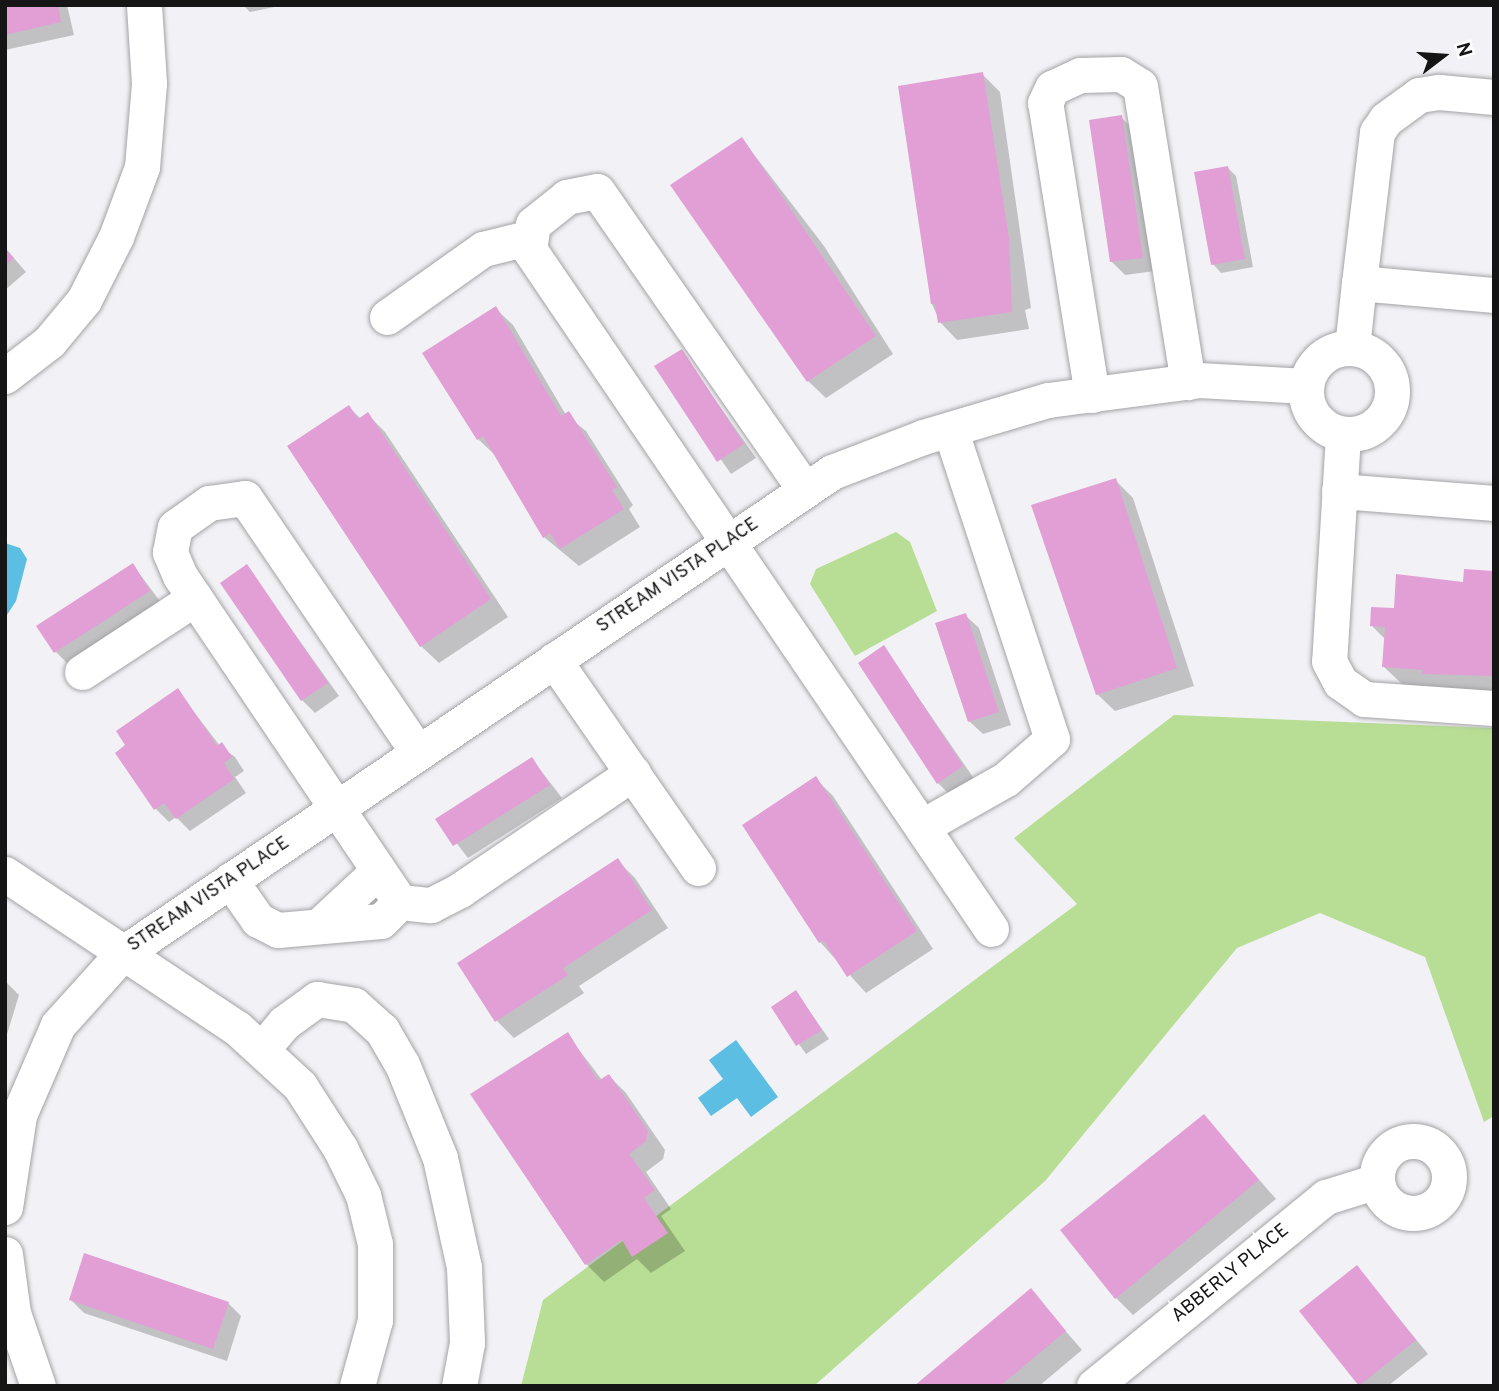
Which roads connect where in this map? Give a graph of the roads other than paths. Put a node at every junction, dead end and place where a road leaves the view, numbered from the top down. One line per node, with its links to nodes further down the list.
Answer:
1 (144, 5): 8 (street)
2 (1494, 97): 4 (street)
3 (531, 237): 6 (street); 14 (street); 17 (street)
4 (1359, 283): 5 (street); 7 (street)
5 (1494, 295)
6 (387, 317)
7 (1352, 348): 10 (street); 13 (street)
8 (5, 376)
9 (1188, 382): 10 (street, STREAM VISTA PLACE); 11 (street, STREAM VISTA PLACE); 11 (street)
10 (1306, 386): 13 (street)
11 (1092, 395): 12 (street, STREAM VISTA PLACE)
12 (950, 429): 14 (street, STREAM VISTA PLACE); 25 (street)
13 (1343, 435): 15 (street)
14 (805, 490): 17 (street, STREAM VISTA PLACE)
15 (1339, 491): 16 (street); 21 (street)
16 (1494, 503)
17 (729, 542): 19 (street, STREAM VISTA PLACE); 25 (street)
18 (195, 598): 20 (street); 22 (street); 24 (street)
19 (554, 660): 22 (street, STREAM VISTA PLACE); 23 (street)
20 (82, 672)
21 (1494, 708)
22 (418, 752): 24 (street, STREAM VISTA PLACE)
23 (633, 773): 26 (street); 30 (street)
24 (335, 809): 27 (street); 29 (street, STREAM VISTA PLACE)
25 (923, 826): 32 (street)
26 (698, 868)
27 (377, 871): 30 (street); 31 (street)
28 (5, 874): 33 (street)
29 (230, 880): 31 (street); 33 (street, STREAM VISTA PLACE)
30 (400, 902): 31 (street)
31 (322, 923)
32 (991, 929)
33 (122, 954): 34 (street); 35 (street, STREAM VISTA PLACE)
34 (263, 1048): 40 (street); 41 (street)
35 (12, 1112): 37 (street, STREAM VISTA PLACE)
36 (1377, 1181): 42 (street, ABBERLY PLACE)
37 (5, 1207)
38 (5, 1254): 39 (street)
39 (38, 1386)
40 (358, 1386)
41 (459, 1386)
42 (1094, 1386)

